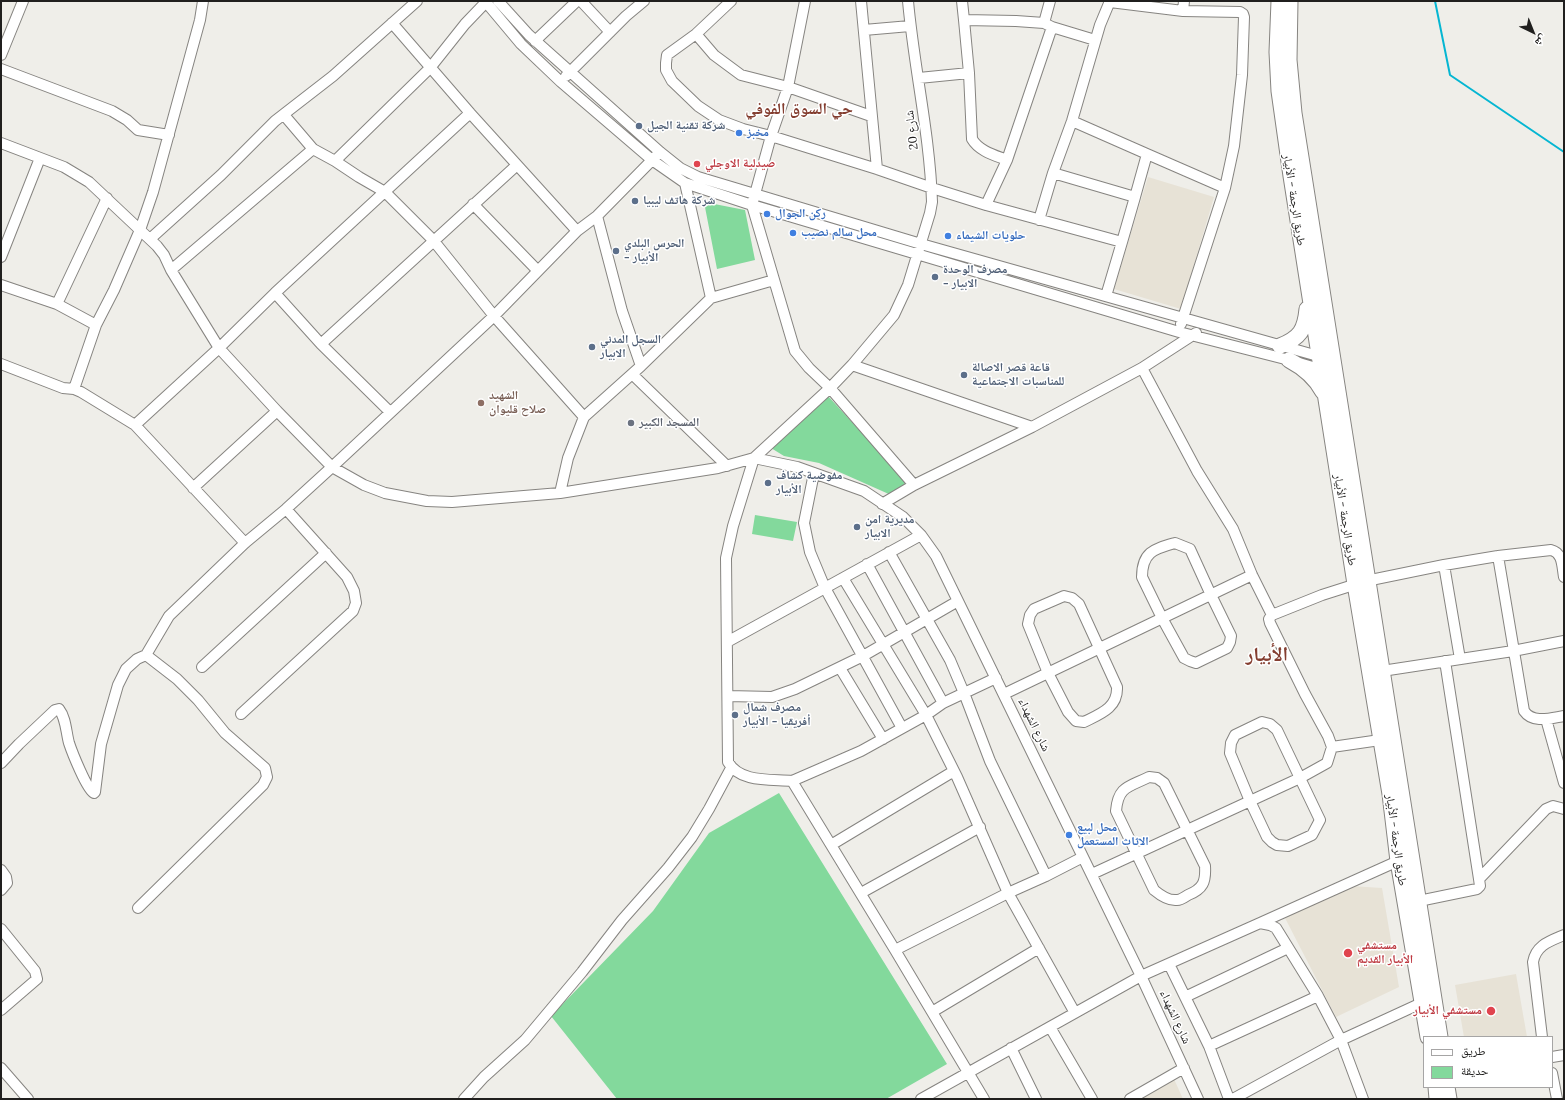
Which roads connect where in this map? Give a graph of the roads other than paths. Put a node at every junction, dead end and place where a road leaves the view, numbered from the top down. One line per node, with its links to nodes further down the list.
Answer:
1 (23, 1): 28 (street)
2 (203, 1): 40 (street)
3 (417, 1): 20 (street)
4 (486, 1): 29 (street); 34 (street)
5 (498, 1): 27 (street)
6 (577, 1): 27 (street)
7 (581, 1): 24 (street)
8 (730, 1): 25 (street)
9 (805, 1): 35 (street)
10 (861, 1): 23 (street)
11 (908, 1): 22 (street, شارع 20)
12 (962, 1): 19 (street)
13 (1050, 1): 21 (street)
14 (1110, 1): 18 (street); 26 (street)
15 (1279, 1): 78 (highway, طريق الرجمة - الأبيار)
16 (1290, 1): 94 (highway, طريق الرجمة - الأبيار)
17 (638, 3): 24 (street)
18 (1184, 6): 55 (street)
19 (964, 20): 21 (street); 32 (street)
20 (392, 23): 29 (street); 37 (street)
21 (1048, 25): 26 (street); 48 (street)
22 (910, 26): 23 (street); 33 (street, شارع 20)
23 (864, 30): 38 (street)
24 (610, 32): 31 (street)
25 (696, 34): 35 (street); 41 (street)
26 (1095, 40): 39 (street)
27 (535, 41): 31 (street)
28 (1, 55)
29 (430, 68): 36 (street); 49 (street)
30 (1, 69): 40 (street)
31 (570, 71): 34 (street); 44 (street)
32 (969, 73): 33 (street); 48 (street)
33 (919, 78): 54 (street, شارع 20)
34 (561, 82): 47 (street)
35 (788, 88): 38 (street); 41 (street)
36 (470, 113): 50 (street); 56 (street)
37 (284, 114): 43 (street); 67 (street)
38 (871, 116): 51 (street)
39 (1072, 121): 45 (street); 52 (street)
40 (169, 135): 65 (street)
41 (771, 136): 51 (street); 57 (street)
42 (1, 144): 46 (street)
43 (313, 149): 49 (street); 73 (street)
44 (660, 152): 47 (street); 57 (street)
45 (1147, 154): 55 (street); 58 (street)
46 (40, 158): 59 (street); 72 (street)
47 (652, 160): 53 (street); 63 (street)
48 (1007, 160): 62 (street)
49 (335, 161): 56 (street)
50 (517, 164): 60 (street); 66 (street)
51 (877, 169): 54 (street)
52 (1053, 173): 58 (street); 64 (street)
53 (685, 183): 61 (street); 80 (street)
54 (932, 188): 62 (street); 70 (street, شارع 20)
55 (1225, 188): 83 (street)
56 (385, 192): 68 (street); 77 (street)
57 (754, 195): 61 (street); 70 (street)
58 (1135, 197): 69 (street)
59 (107, 198): 65 (street); 81 (street)
60 (474, 204): 68 (street); 74 (street)
61 (752, 205): 71 (street); 75 (street)
62 (986, 205): 64 (street)
63 (598, 216): 66 (street); 95 (street)
64 (1039, 220): 69 (street)
65 (140, 230): 67 (street); 84 (street)
66 (578, 231): 74 (street)
67 (150, 239): 73 (street)
68 (433, 240): 82 (street); 88 (street)
69 (1122, 242): 79 (street)
70 (921, 244): 71 (street, شارع 20); 79 (street)
71 (918, 254): 86 (street); 93 (street, شارع 20)
72 (1, 257)
73 (171, 270): 90 (street)
74 (538, 271): 82 (street)
75 (774, 280): 80 (street); 98 (street)
76 (1, 285): 81 (street)
77 (275, 293): 88 (street); 90 (street)
78 (1309, 294): 89 (highway); 94 (highway, طريق الرجمة - الأبيار)
79 (1106, 296): 83 (street)
80 (712, 298): 95 (street)
81 (57, 304): 84 (street)
82 (494, 316): 102 (street); 103 (street)
83 (1183, 318): 85 (street); 86 (street)
84 (96, 324): 99 (street)
85 (1205, 325): 87 (street); 89 (street)
86 (1179, 332): 87 (street)
87 (1194, 336): 91 (street); 96 (street)
88 (321, 344): 102 (street)
89 (1280, 346): 94 (street)
90 (219, 348): 101 (street); 104 (street)
91 (1289, 360): 94 (street); 100 (highway)
92 (1, 364): 99 (street)
93 (852, 364): 98 (street, شارع 20); 105 (street)
94 (1327, 365): 100 (highway, طريق الرجمة - الأبيار); 126 (highway, طريق الرجمة - الأبيار)
95 (641, 366): 97 (street)
96 (1142, 368): 105 (street); 123 (street)
97 (632, 374): 103 (street); 107 (street)
98 (830, 388): 106 (street, شارع 20); 110 (street)
99 (74, 389): 104 (street)
100 (1326, 401): 126 (highway, طريق الرجمة - الأبيار)
101 (277, 411): 108 (street); 111 (street)
102 (390, 412): 108 (street)
103 (584, 418): 112 (street)
104 (135, 425): 111 (street)
105 (1032, 427): 110 (street)
106 (754, 458): 107 (street); 109 (street, شارع الشهداء); 135 (street)
107 (727, 466): 112 (street)
108 (332, 467): 112 (street); 114 (street)
109 (814, 473): 113 (street, شارع الشهداء); 127 (street)
110 (914, 485): 113 (street)
111 (193, 488): 116 (street)
112 (560, 493)
113 (882, 504): 115 (street, شارع الشهداء)
114 (286, 509): 116 (street); 118 (street)
115 (921, 535): 117 (street); 129 (street, شارع الشهداء)
116 (245, 543): 139 (street)
117 (889, 552): 121 (street); 132 (street)
118 (326, 553): 143 (street); 152 (street)
119 (1498, 556): 120 (street); 122 (street); 138 (street)
120 (1562, 556): 124 (street)
121 (868, 564): 125 (street); 133 (street)
122 (1444, 565): 126 (street); 141 (street)
123 (1252, 575): 128 (street); 130 (street)
124 (1564, 577)
125 (843, 578): 127 (street); 136 (street)
126 (1361, 583): 130 (street); 145 (highway, طريق الرجمة - الأبيار); 158 (highway, طريق الرجمة - الأبيار)
127 (825, 588): 135 (street); 140 (street)
128 (1210, 595): 131 (street); 131 (street); 131 (street)
129 (958, 601): 132 (street); 147 (street, شارع الشهداء)
130 (1272, 615): 159 (street)
131 (1162, 618): 137 (street)
132 (927, 619): 133 (street); 148 (street)
133 (905, 631): 136 (street); 151 (street)
134 (1564, 641): 138 (street)
135 (727, 642): 150 (street)
136 (883, 645): 140 (street); 153 (street)
137 (1099, 649): 146 (street); 146 (street); 146 (street)
138 (1513, 651): 141 (street); 155 (street)
139 (146, 655): 160 (street); 182 (street)
140 (863, 656): 144 (street); 156 (street)
141 (1460, 659): 142 (street)
142 (1445, 661): 145 (street); 177 (street)
143 (202, 667)
144 (840, 668): 150 (street); 157 (street)
145 (1382, 671): 181 (highway, طريق الرجمة - الأبيار)
146 (1048, 673): 149 (street)
147 (996, 678): 148 (street); 149 (street, شارع الشهداء)
148 (964, 693): 151 (street); 176 (street)
149 (1004, 694): 172 (street, شارع الشهداء)
150 (728, 696): 161 (street)
151 (943, 703): 153 (street)
152 (241, 714)
153 (926, 715): 156 (street); 162 (street)
154 (1564, 716): 155 (street)
155 (1546, 720): 165 (street)
156 (902, 728): 157 (street)
157 (883, 739): 164 (street)
158 (1380, 740): 159 (street); 173 (highway, طريق الرجمة - الأبيار)
159 (1332, 747): 163 (street)
160 (1, 763)
161 (731, 768): 164 (street); 213 (street)
162 (954, 771): 168 (street); 170 (street)
163 (1300, 778): 166 (street); 166 (street); 166 (street)
164 (792, 781): 170 (street)
165 (1564, 783)
166 (1250, 801): 169 (street)
167 (1563, 807): 177 (street)
168 (980, 827): 179 (street); 180 (street)
169 (1187, 830): 171 (street); 171 (street); 171 (street)
170 (831, 845): 179 (street)
171 (1136, 853): 175 (street)
172 (1083, 857): 175 (street, شارع الشهداء); 176 (street)
173 (1398, 861): 181 (highway, طريق الرجمة - الأبيار); 183 (street)
174 (1, 870): 178 (street)
175 (1092, 874): 190 (street, شارع الشهداء)
176 (1046, 876): 180 (street)
177 (1479, 879): 181 (street)
178 (1, 890)
179 (861, 893): 188 (street)
180 (1008, 893): 186 (street); 188 (street)
181 (1412, 902): 193 (highway, طريق الرجمة - الأبيار)
182 (138, 908)
183 (1260, 923): 187 (street); 189 (street)
184 (1, 929): 194 (street)
185 (1564, 935): 200 (street)
186 (1039, 948): 195 (street); 196 (street)
187 (1288, 948): 191 (street); 192 (street)
188 (896, 950): 195 (street)
189 (1169, 964): 190 (street); 192 (street)
190 (1141, 976): 196 (street); 207 (street, شارع الشهداء)
191 (1318, 996): 201 (street); 202 (street)
192 (1185, 997): 202 (street)
193 (1428, 1000): 198 (highway, طريق الرجمة - الأبيار); 199 (highway, طريق الرجمة - الأبيار); 201 (street)
194 (1, 1010)
195 (932, 1012): 208 (street)
196 (1075, 1013): 197 (street)
197 (1050, 1027): 203 (street); 217 (street)
198 (1428, 1036)
199 (1440, 1036)
200 (1542, 1036)
201 (1341, 1040): 221 (street); 222 (street)
202 (1209, 1046): 220 (street)
203 (1011, 1048): 208 (street); 216 (street)
204 (1564, 1055): 205 (street)
205 (1553, 1057)
206 (1, 1068): 212 (street)
207 (1184, 1068): 218 (street); 219 (street, شارع الشهداء)
208 (968, 1072): 214 (street); 215 (street)
209 (1553, 1078): 225 (street)
210 (1436, 1088): 223 (highway)
211 (1447, 1088): 224 (highway)
212 (28, 1099)
213 (464, 1099)
214 (921, 1099)
215 (984, 1099)
216 (1036, 1099)
217 (1092, 1099)
218 (1130, 1099)
219 (1198, 1099)
220 (1229, 1099)
221 (1233, 1099)
222 (1362, 1099)
223 (1437, 1099)
224 (1449, 1099)
225 (1557, 1099)

